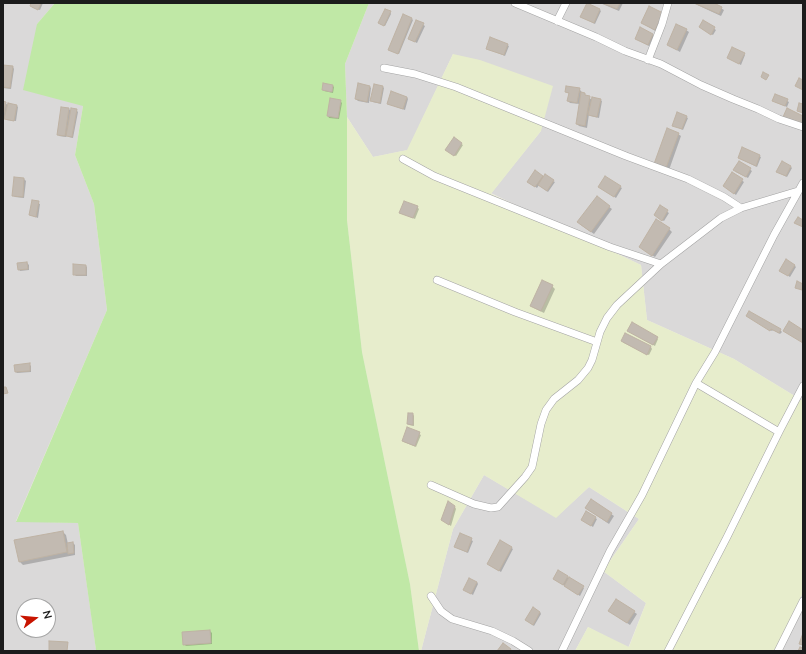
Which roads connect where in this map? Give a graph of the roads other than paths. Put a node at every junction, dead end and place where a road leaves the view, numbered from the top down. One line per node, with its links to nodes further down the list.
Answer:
1 (515, 3): 4 (street)
2 (566, 3): 4 (street)
3 (668, 3): 5 (street)
4 (558, 21): 5 (street)
5 (648, 60): 7 (street)
6 (384, 68): 11 (street)
7 (803, 127)
8 (403, 159): 12 (street)
9 (803, 183): 10 (street)
10 (798, 191): 11 (street); 15 (street)
11 (741, 208): 12 (street)
12 (661, 264): 14 (street)
13 (437, 280): 14 (street)
14 (597, 342): 18 (street)
15 (696, 383): 17 (street); 22 (street)
16 (803, 386): 17 (street)
17 (779, 432): 23 (street)
18 (431, 485)
19 (431, 596): 21 (street)
20 (803, 601): 24 (street)
21 (529, 651)
22 (562, 651)
23 (668, 651)
24 (778, 651)

